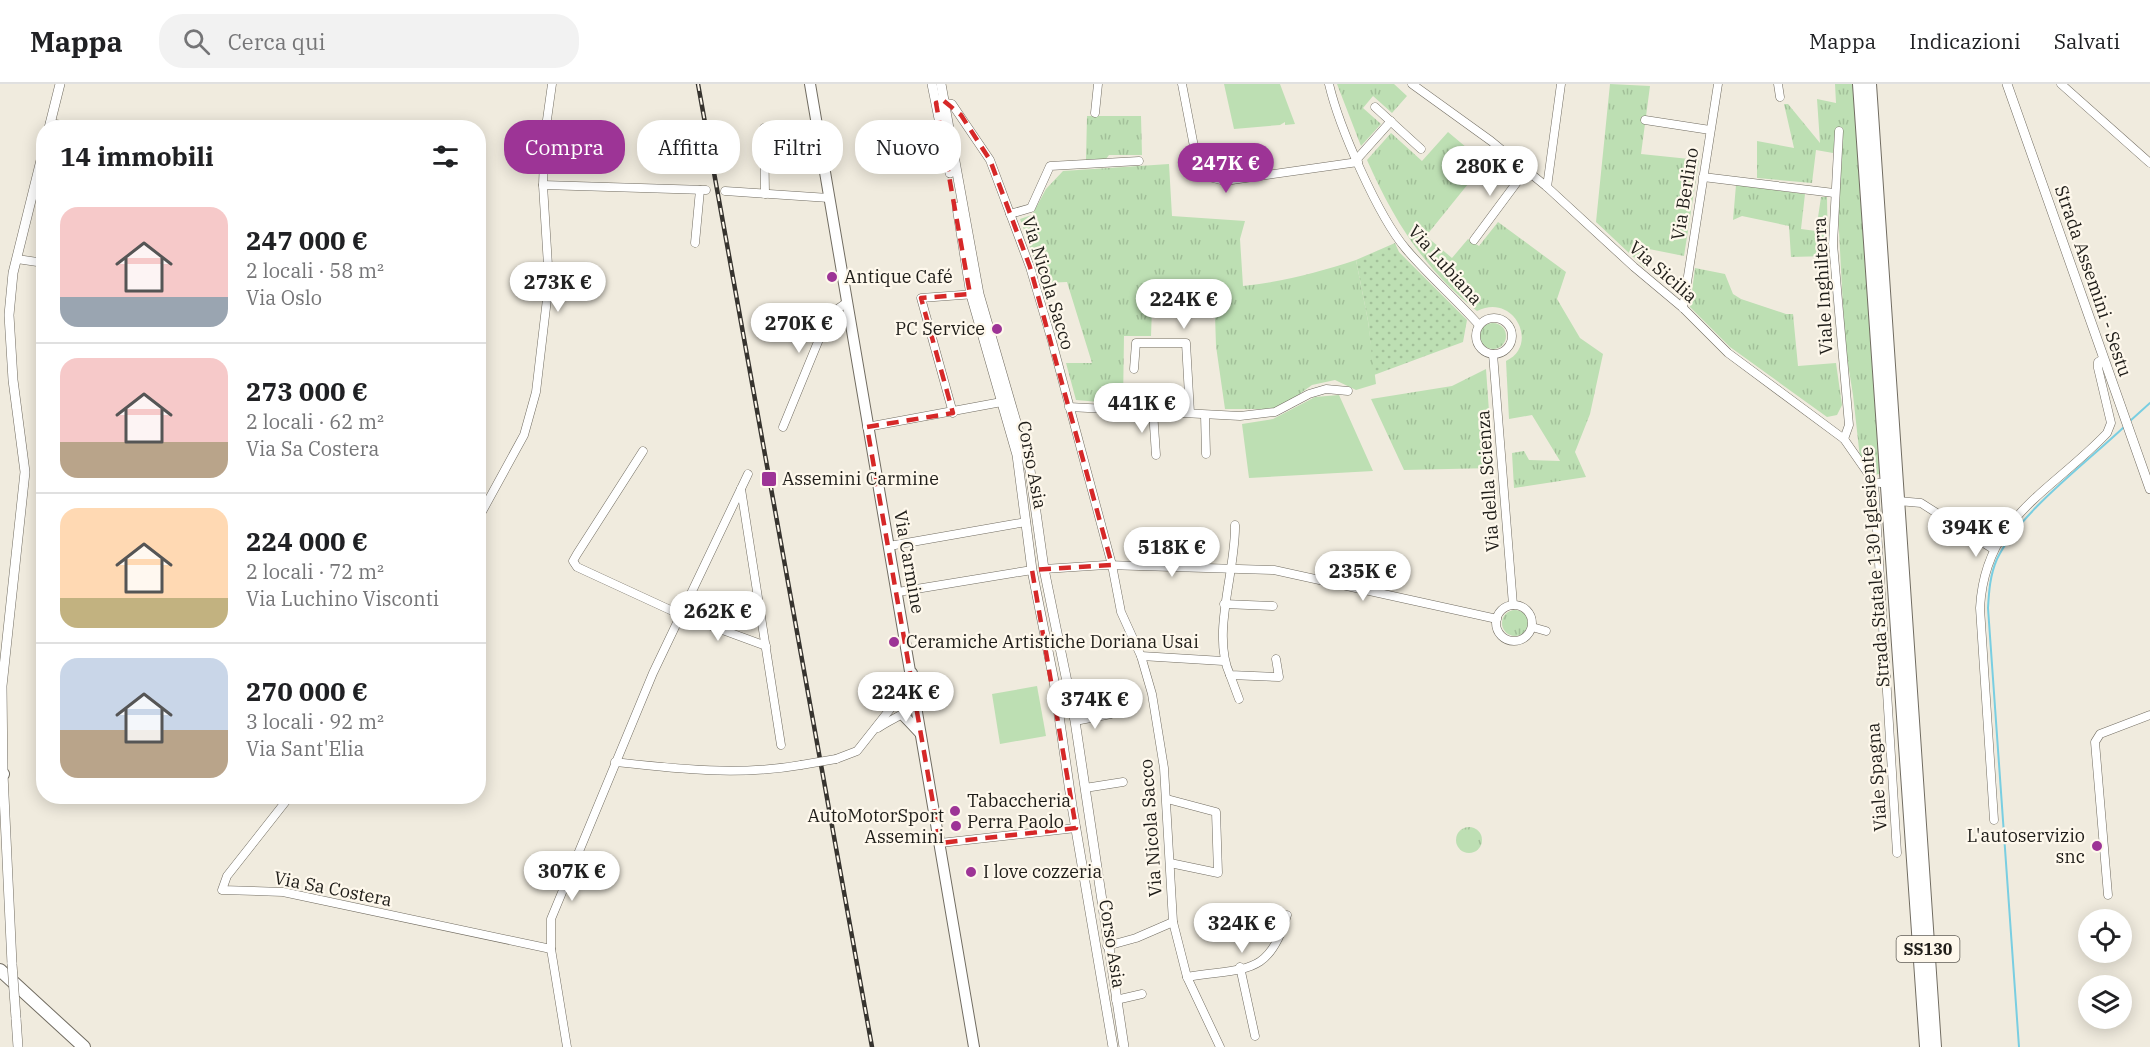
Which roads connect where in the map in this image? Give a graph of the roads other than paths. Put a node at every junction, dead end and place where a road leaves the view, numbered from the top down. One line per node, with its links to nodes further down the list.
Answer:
1 (60, 84): 21 (street)
2 (552, 84): 34 (street)
3 (810, 84): 39 (main road, Via Carmine)
4 (932, 84): 18 (street)
5 (941, 84): 18 (street)
6 (1098, 84): 20 (street)
7 (1182, 84): 28 (street)
8 (1329, 84): 28 (street, Via Lubiana)
9 (1412, 84): 30 (street, Via Sicilia)
10 (1561, 84): 35 (street)
11 (1778, 84): 17 (street)
12 (1859, 84): 67 (main road, Strada Statale 130 Iglesiente / SS130)
13 (1870, 84): 70 (main road, Strada Statale 130 Iglesiente / SS130)
14 (2007, 84): 50 (street, Strada Assemini - Sestu)
15 (2061, 84): 29 (street)
16 (1720, 90): 24 (street, Via Berlino)
17 (1780, 97)
18 (940, 102): 40 (street, Via Nicola Sacco); 45 (street)
19 (1375, 107): 23 (street)
20 (1095, 113)
21 (50, 120)
22 (1645, 120): 24 (street)
23 (1391, 121): 26 (street); 28 (street)
24 (1710, 130): 32 (street, Via Berlino)
25 (1839, 131): 37 (street, Viale Inghilterra)
26 (1421, 149)
27 (1138, 161): 40 (street)
28 (1358, 161): 48 (street, Via Lubiana)
29 (2150, 163)
30 (1526, 170): 35 (street, Via Sicilia); 41 (street)
31 (765, 174): 38 (street)
32 (1703, 177): 37 (street); 47 (street, Via Berlino)
33 (36, 181): 43 (street)
34 (543, 185): 42 (street); 71 (street)
35 (1547, 187): 47 (street, Via Sicilia)
36 (725, 191): 38 (street)
37 (1834, 193): 61 (street, Viale Inghilterra)
38 (765, 194): 39 (street)
39 (829, 198): 46 (main road, Via Carmine)
40 (1011, 214): 54 (street, Via Nicola Sacco)
41 (1474, 240)
42 (695, 243)
43 (17, 259): 44 (street); 106 (street)
44 (36, 262)
45 (975, 294): 53 (street); 56 (street)
46 (846, 303): 59 (street); 60 (main road, Via Carmine)
47 (1683, 308): 61 (street, Via Sicilia)
48 (1479, 325): 49 (street); 49 (street)
49 (1493, 354): 82 (street, Via della Scienza)
50 (2103, 359): 69 (street, Strada Assemini - Sestu); 75 (street)
51 (1134, 369): 57 (street)
52 (1348, 391): 58 (street)
53 (1005, 402): 56 (street); 72 (street, Corso Asia); 78 (street, Corso Asia)
54 (1069, 407): 55 (street); 76 (street, Via Nicola Sacco)
55 (1153, 411): 57 (street); 64 (street)
56 (953, 413): 60 (street)
57 (1190, 413): 58 (street)
58 (1205, 415): 63 (street)
59 (783, 427)
60 (867, 428): 74 (main road, Via Carmine)
61 (1844, 439): 66 (street, Via Sicilia)
62 (643, 451): 84 (street)
63 (1206, 454)
64 (1156, 455)
65 (748, 474): 68 (street)
66 (1874, 482): 67 (street); 114 (street, Viale Spagna)
67 (1888, 484): 127 (main road, Strada Statale 130 Iglesiente / SS130)
68 (741, 489): 84 (street); 88 (street)
69 (2150, 489)
70 (1898, 501): 75 (street); 125 (main road, Strada Statale 130 Iglesiente / SS130)
71 (486, 504)
72 (1026, 522): 74 (street); 79 (street, Corso Asia)
73 (1235, 525): 77 (street)
74 (890, 546): 80 (main road, Via Carmine)
75 (1993, 549): 111 (street)
76 (1112, 565): 77 (street); 78 (street); 89 (street, Via Nicola Sacco)
77 (1233, 566): 81 (street); 85 (street)
78 (1044, 569): 101 (street, Corso Asia)
79 (1032, 570): 80 (street); 112 (street, Corso Asia)
80 (898, 592): 92 (main road, Via Carmine)
81 (1224, 604): 83 (street); 91 (street)
82 (1513, 605): 85 (street); 86 (street)
83 (1273, 606)
84 (679, 615): 88 (street); 105 (street)
85 (1497, 620): 86 (street)
86 (1532, 627): 87 (street)
87 (1546, 631)
88 (766, 646): 104 (street)
89 (1141, 656): 91 (street); 109 (street, Via Nicola Sacco)
90 (1276, 659): 93 (street)
91 (1223, 660): 93 (street)
92 (912, 673): 94 (main road, Via Carmine); 95 (main road)
93 (1230, 675): 96 (street)
94 (915, 692): 95 (street); 97 (main road, Via Carmine)
95 (898, 696): 102 (street)
96 (1239, 699)
97 (917, 705): 100 (street); 103 (main road, Via Carmine)
98 (1111, 714): 101 (street)
99 (2150, 715): 116 (street)
100 (904, 716): 102 (street); 103 (main road)
101 (1075, 721): 108 (street, Corso Asia)
102 (874, 730): 105 (street, bridge)
103 (922, 737): 113 (main road, Via Carmine)
104 (781, 745)
105 (615, 762): 120 (street)
106 (1, 774): 130 (street, bridge)
107 (1123, 782): 108 (street)
108 (1085, 788): 119 (street, Corso Asia)
109 (1167, 799): 115 (street, Via Nicola Sacco); 115 (street)
110 (284, 804): 120 (street, Via Sa Costera)
111 (1994, 820)
112 (1076, 828): 113 (street); 135 (street, Corso Asia)
113 (940, 843): 134 (main road, Via Carmine)
114 (1897, 853)
115 (1170, 863): 118 (street, Via Nicola Sacco)
116 (2108, 895)
117 (1287, 915): 121 (street)
118 (1173, 922): 119 (street); 123 (street, Via Nicola Sacco)
119 (1107, 946): 126 (street, Corso Asia)
120 (551, 949): 133 (street)
121 (1240, 968): 123 (street); 129 (street)
122 (0, 970): 128 (main road)
123 (1187, 977): 137 (street, Via Nicola Sacco)
124 (1142, 994): 126 (street)
125 (1931, 998): 140 (main road, Strada Statale 130 Iglesiente / SS130); 141 (main road)
126 (1116, 1000): 136 (street, Corso Asia)
127 (1923, 1016): 138 (main road); 139 (main road, Strada Statale 130 Iglesiente / SS130)
128 (51, 1017): 131 (main road); 132 (main road)
129 (1255, 1036)
130 (18, 1047)
131 (76, 1047)
132 (84, 1047)
133 (567, 1047)
134 (974, 1047)
135 (1113, 1047)
136 (1124, 1047)
137 (1220, 1047)
138 (1919, 1047)
139 (1926, 1047)
140 (1935, 1047)
141 (1943, 1047)

